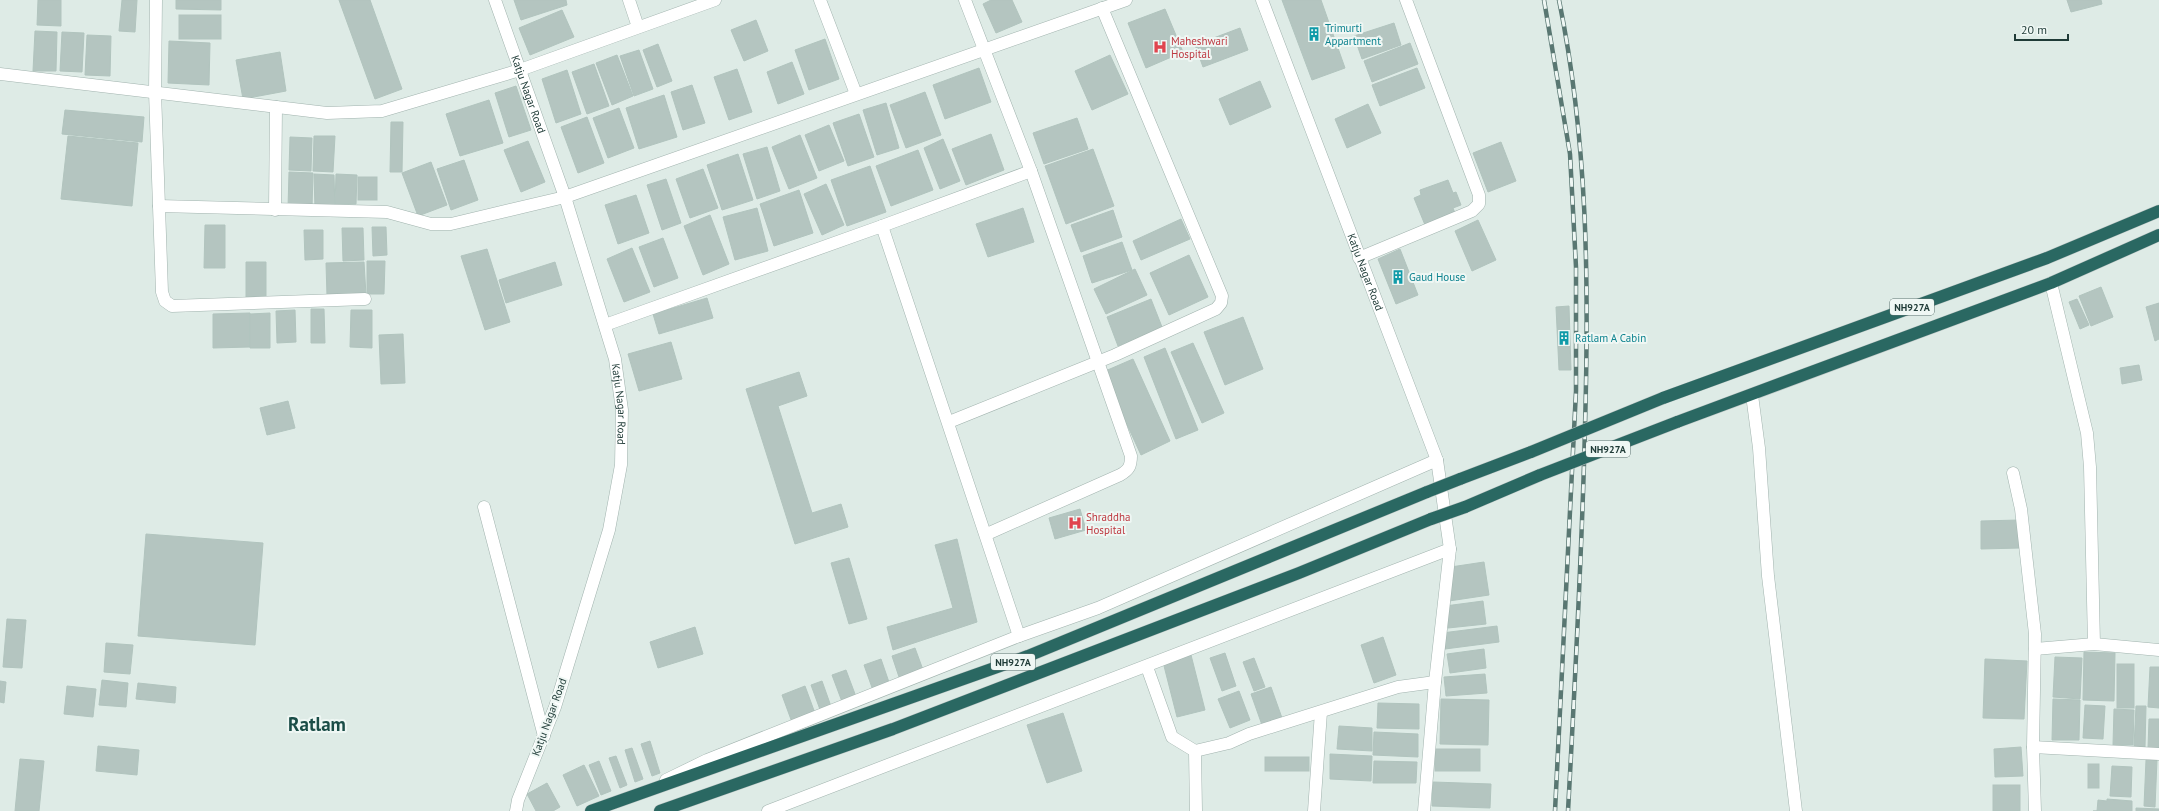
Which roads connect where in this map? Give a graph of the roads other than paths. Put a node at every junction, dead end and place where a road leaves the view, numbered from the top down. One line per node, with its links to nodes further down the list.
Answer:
1 (156, 0): 15 (street)
2 (495, 0): 13 (street, Katju Nagar Road)
3 (629, 0): 11 (street)
4 (715, 0): 11 (street)
5 (820, 0): 16 (street)
6 (966, 0): 12 (street)
7 (1126, 0): 10 (street)
8 (1262, 0): 25 (street, Katju Nagar Road)
9 (1406, 0): 25 (street)
10 (1102, 8): 12 (street); 29 (street)
11 (638, 26): 13 (street)
12 (984, 49): 16 (street); 18 (street)
13 (520, 70): 17 (street); 19 (street, Katju Nagar Road)
14 (0, 74): 15 (street)
15 (155, 92): 17 (street); 20 (street)
16 (856, 94): 19 (street)
17 (276, 107): 21 (street)
18 (1032, 171): 23 (street); 29 (street)
19 (566, 197): 21 (street); 28 (street, Katju Nagar Road)
20 (159, 206): 21 (street); 27 (street)
21 (275, 210)
22 (2159, 211): 48 (highway, NH927A, bridge)
23 (882, 226): 28 (street); 31 (street)
24 (2159, 235): 26 (highway, NH927A)
25 (1359, 258): 32 (street, Katju Nagar Road)
26 (2050, 283): 30 (highway, NH927A); 38 (street)
27 (365, 299)
28 (605, 325): 44 (street, Katju Nagar Road)
29 (1099, 361): 31 (street); 35 (street)
30 (1752, 395): 51 (highway, NH927A, bridge); 56 (street)
31 (949, 422): 35 (street)
32 (1437, 460): 36 (street, Katju Nagar Road); 37 (street)
33 (2013, 473): 39 (street)
34 (484, 507): 44 (street)
35 (987, 534): 37 (street)
36 (1450, 548): 41 (street); 42 (street, Katju Nagar Road)
37 (1019, 636): 48 (street)
38 (2094, 644): 39 (street); 40 (street)
39 (2035, 649): 45 (street)
40 (2159, 650)
41 (1147, 667): 46 (street); 52 (street)
42 (1435, 682): 43 (street); 55 (street, Katju Nagar Road)
43 (1321, 712): 46 (street); 54 (street)
44 (544, 736): 49 (street, Katju Nagar Road)
45 (2033, 747): 47 (street); 57 (street)
46 (1195, 751): 53 (street)
47 (2159, 754)
48 (634, 796): 50 (highway, NH927A)
49 (516, 811)
50 (591, 811)
51 (660, 811)
52 (768, 811)
53 (1196, 811)
54 (1314, 811)
55 (1424, 811)
56 (1796, 811)
57 (2035, 811)

